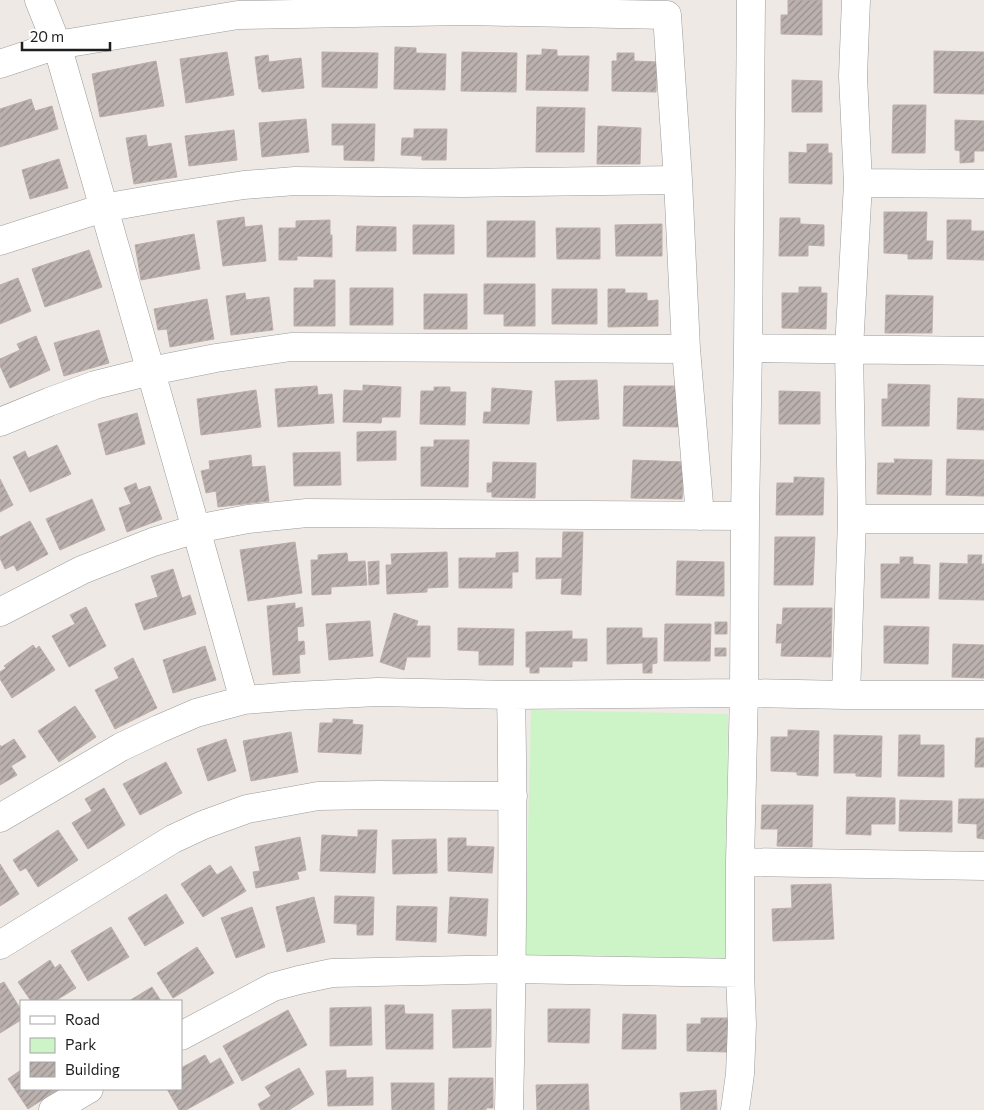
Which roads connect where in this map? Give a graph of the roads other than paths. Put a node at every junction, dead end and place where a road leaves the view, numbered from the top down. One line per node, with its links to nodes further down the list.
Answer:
1 (39, 0): 4 (street)
2 (752, 0): 11 (street)
3 (856, 0): 7 (street)
4 (57, 45): 5 (street); 6 (street); 9 (street)
5 (0, 64)
6 (678, 180): 9 (street); 12 (street)
7 (858, 183): 8 (street); 13 (street)
8 (984, 184)
9 (103, 208): 10 (street); 15 (street)
10 (0, 241)
11 (748, 348): 13 (street); 18 (street)
12 (686, 349): 15 (street); 17 (street)
13 (849, 349): 14 (street); 19 (street)
14 (984, 351)
15 (151, 371): 16 (street); 21 (street)
16 (0, 422)
17 (700, 516): 18 (street); 21 (street)
18 (745, 516): 23 (street)
19 (852, 519): 20 (street); 25 (street)
20 (984, 519)
21 (196, 529): 22 (street); 27 (street)
22 (0, 612)
23 (744, 693): 24 (street); 25 (street); 30 (street)
24 (511, 695): 27 (street); 28 (street)
25 (846, 695): 26 (street)
26 (984, 696)
27 (244, 700): 29 (street)
28 (513, 796): 32 (street); 33 (street)
29 (0, 818)
30 (740, 862): 31 (street); 34 (street)
31 (984, 866)
32 (0, 944)
33 (512, 969): 34 (street); 35 (street); 38 (street)
34 (740, 973): 39 (street)
35 (182, 1035)
36 (87, 1090): 37 (street)
37 (53, 1110)
38 (509, 1110)
39 (735, 1110)

